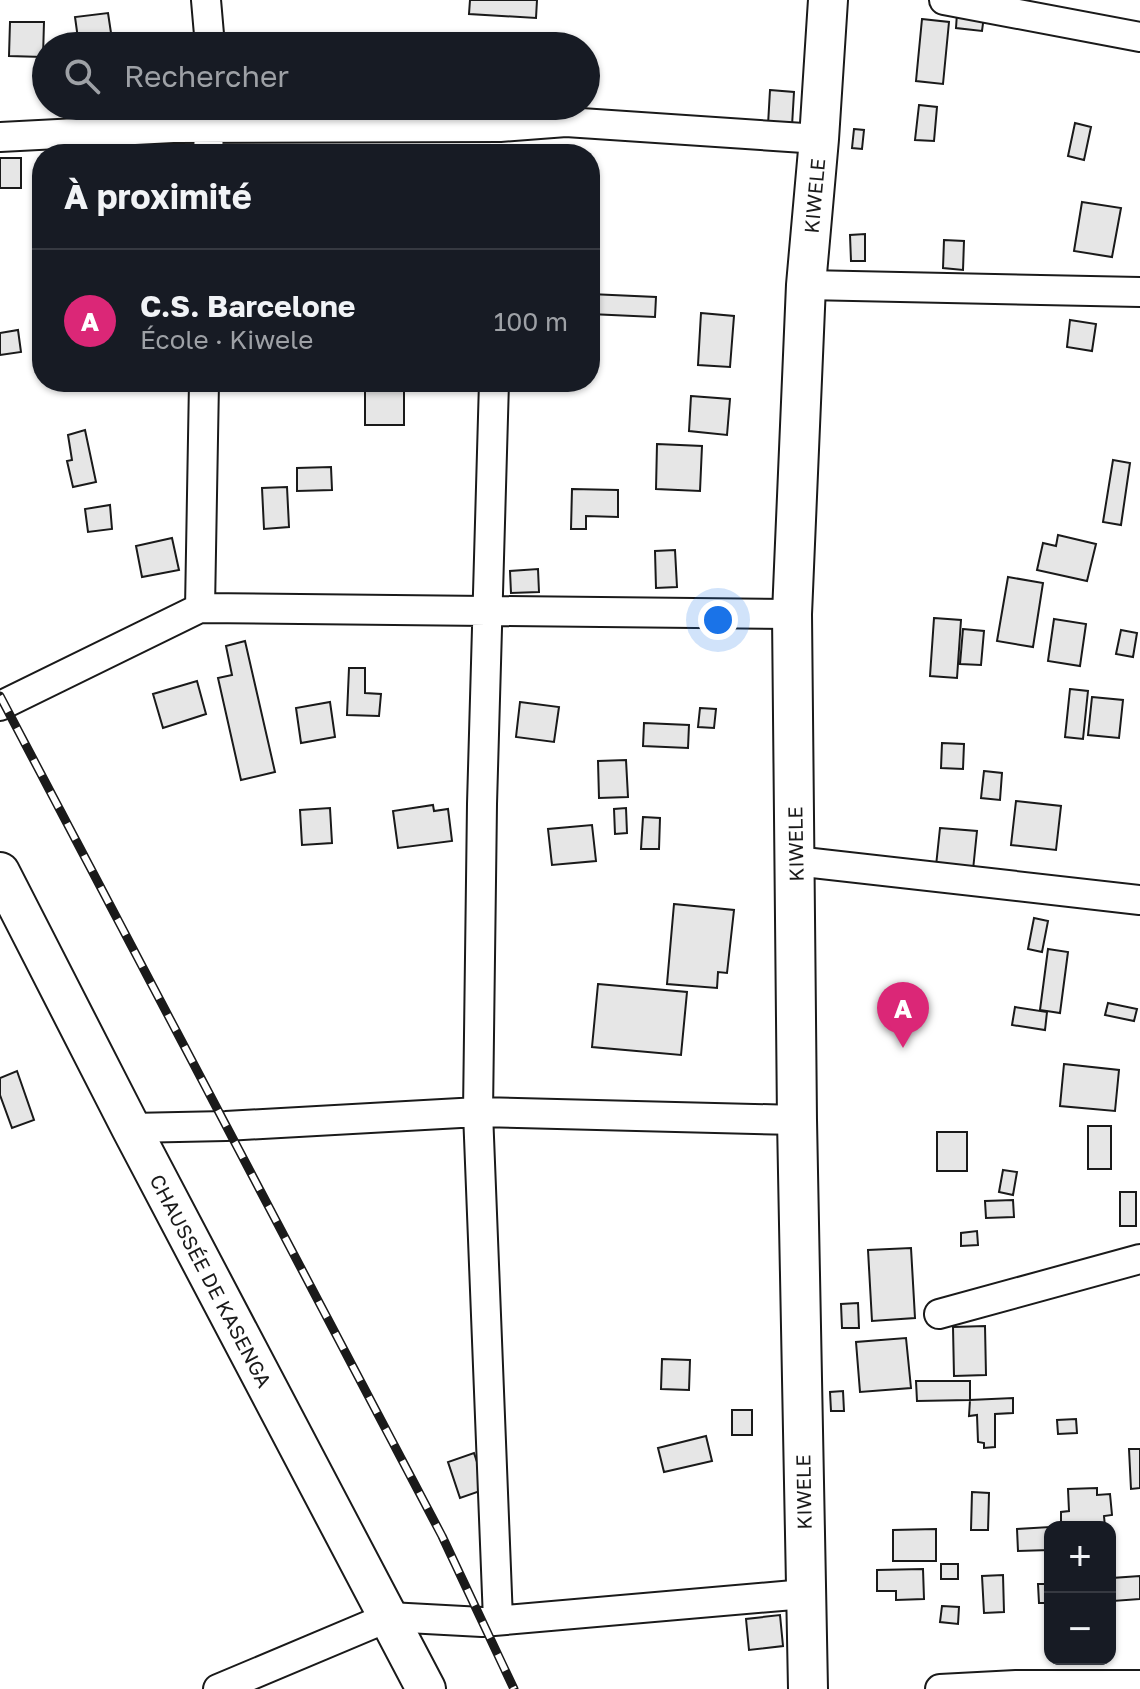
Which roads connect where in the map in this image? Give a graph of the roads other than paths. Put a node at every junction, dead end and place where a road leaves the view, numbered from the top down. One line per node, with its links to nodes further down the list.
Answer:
1 (206, 0): 4 (street)
2 (828, 0): 8 (street, KIWELE)
3 (944, 0): 5 (street)
4 (209, 32)
5 (1140, 37)
6 (209, 129): 7 (street); 9 (street)
7 (0, 137)
8 (819, 139): 9 (street); 10 (street, KIWELE)
9 (499, 140)
10 (806, 285): 11 (street); 16 (street, KIWELE)
11 (1140, 292)
12 (204, 392): 14 (street)
13 (494, 392): 15 (street)
14 (200, 608): 15 (street); 17 (street)
15 (488, 610): 16 (street); 21 (street)
16 (792, 614): 18 (street, KIWELE)
17 (0, 706)
18 (795, 861): 20 (street); 22 (street, KIWELE)
19 (0, 872): 23 (street, CHAUSSÉE DE KASENGA)
20 (1140, 900)
21 (478, 1112): 22 (street); 23 (street); 28 (street)
22 (797, 1120): 26 (street, KIWELE)
23 (131, 1128): 27 (street, CHAUSSÉE DE KASENGA)
24 (1140, 1259): 25 (street)
25 (939, 1314)
26 (805, 1594): 28 (street); 32 (street, KIWELE)
27 (389, 1617): 28 (street); 30 (street); 31 (street, CHAUSSÉE DE KASENGA)
28 (498, 1620)
29 (1140, 1685): 33 (street)
30 (218, 1689)
31 (426, 1689)
32 (808, 1689)
33 (940, 1689)

